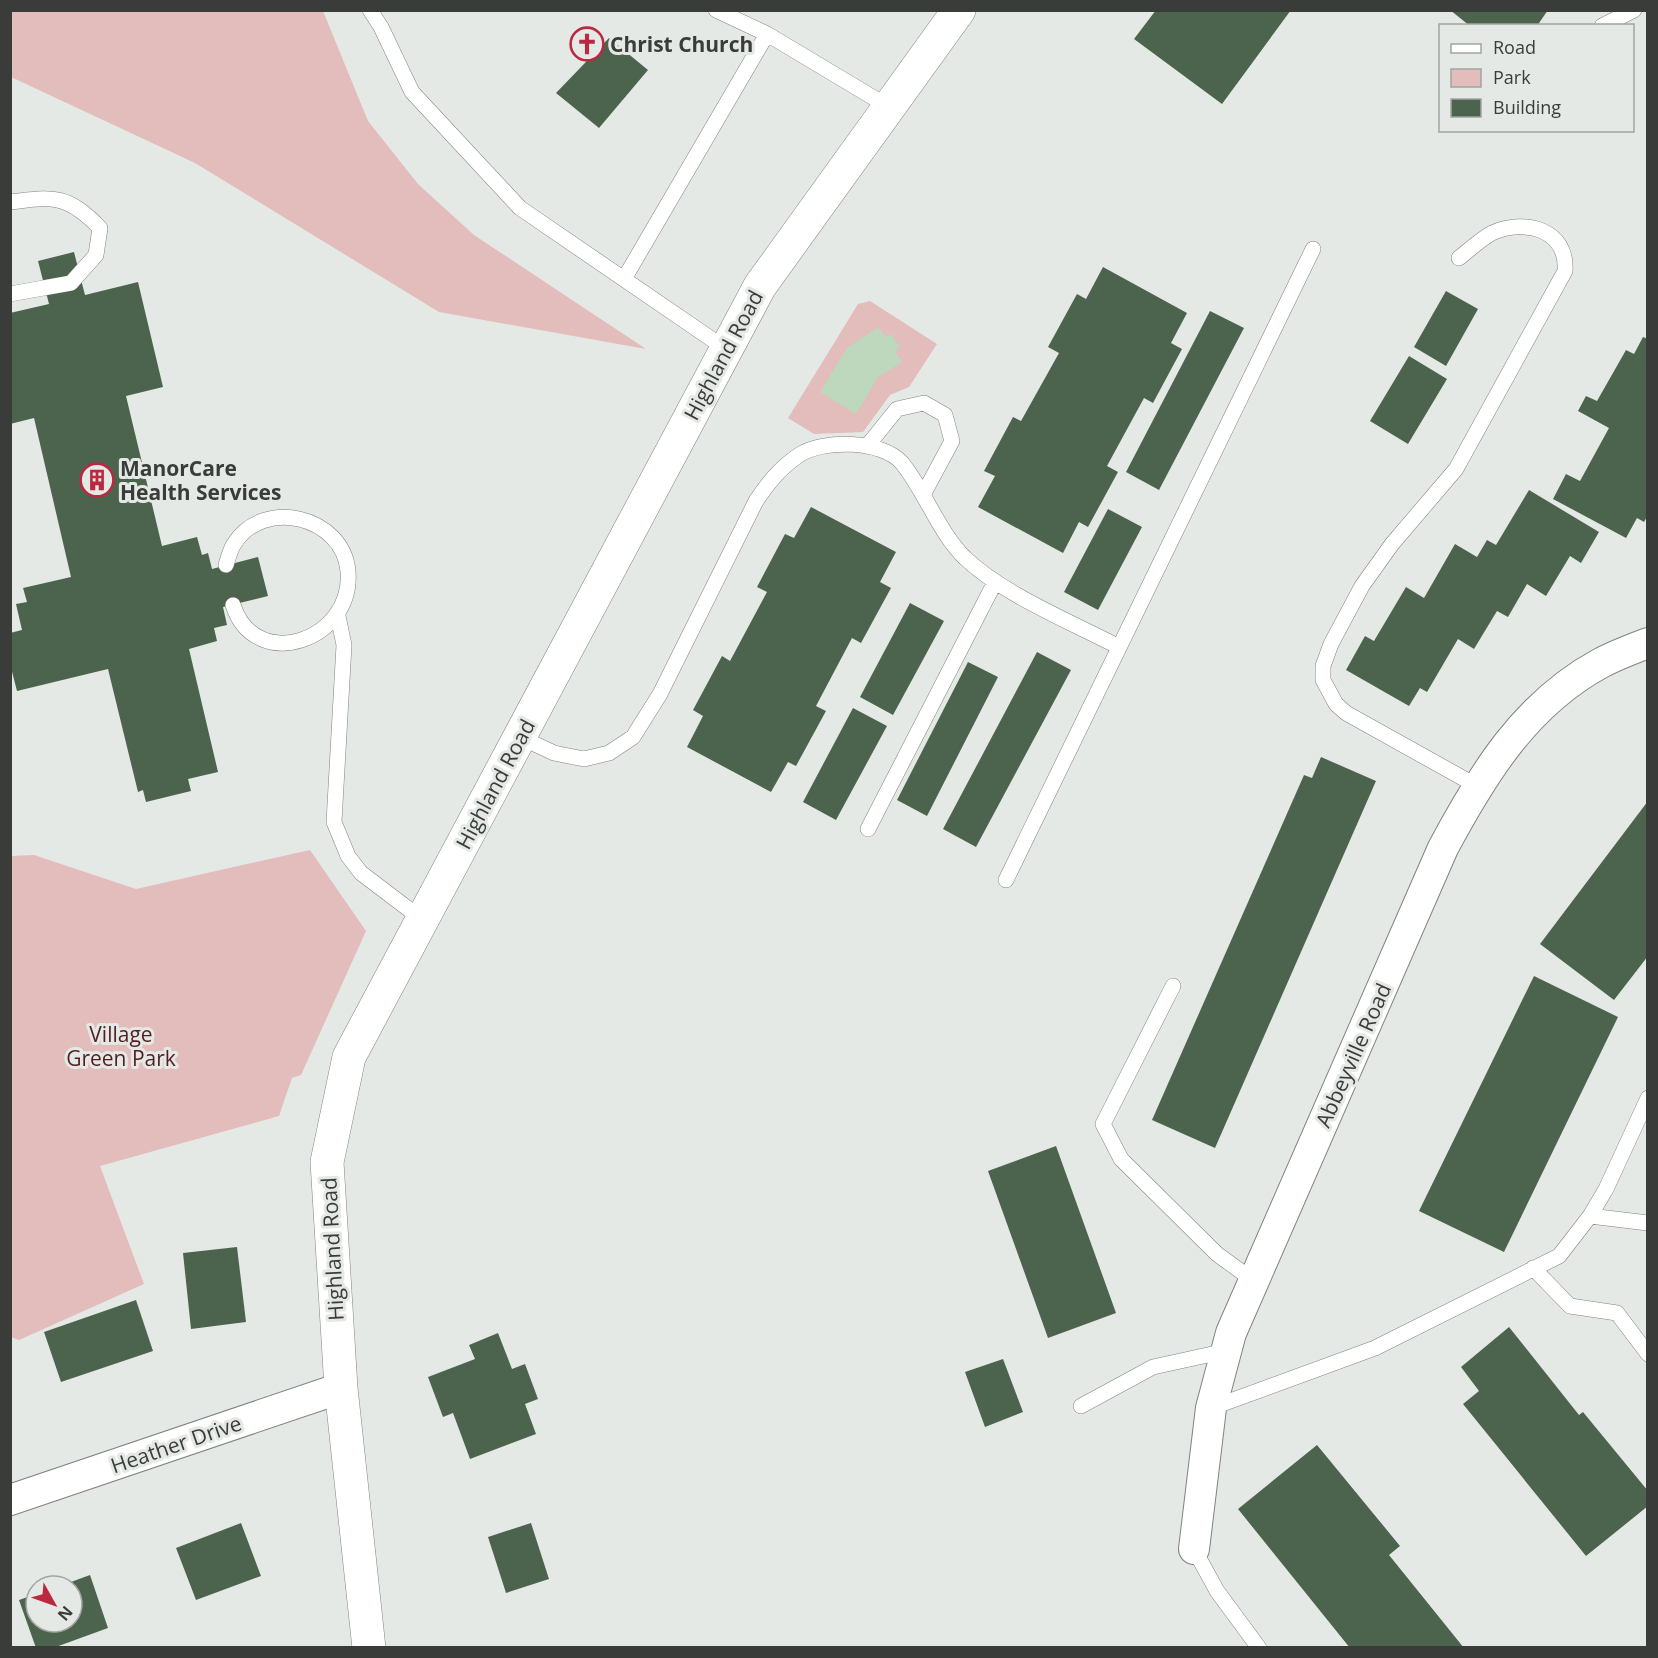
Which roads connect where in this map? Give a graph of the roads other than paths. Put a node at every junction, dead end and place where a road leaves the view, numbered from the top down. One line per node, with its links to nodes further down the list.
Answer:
1 (370, 10): 11 (lane)
2 (716, 10): 6 (lane)
3 (959, 10): 7 (street, Highland Road)
4 (1634, 10): 5 (lane)
5 (1606, 24)
6 (767, 34): 7 (lane); 11 (lane)
7 (889, 107): 13 (street, Highland Road)
8 (10, 202): 12 (lane)
9 (1313, 249): 21 (lane)
10 (1459, 258): 23 (lane)
11 (624, 279): 13 (lane)
12 (10, 294)
13 (726, 349): 22 (street, Highland Road)
14 (868, 445): 15 (lane); 15 (lane); 22 (lane)
15 (924, 493): 17 (lane)
16 (226, 565): 19 (lane)
17 (995, 582): 21 (lane); 24 (lane)
18 (233, 605): 19 (lane)
19 (338, 616): 26 (lane)
20 (1647, 643): 23 (street, Abbeyville Road)
21 (1119, 647): 25 (lane)
22 (520, 737): 26 (street, Highland Road)
23 (1477, 786): 32 (street, Abbeyville Road)
24 (868, 829)
25 (1006, 880)
26 (423, 920): 35 (street, Highland Road)
27 (1173, 986): 32 (lane)
28 (1647, 1098): 29 (lane)
29 (1590, 1216): 30 (lane); 31 (lane)
30 (1647, 1223)
31 (1533, 1268): 34 (lane); 37 (lane)
32 (1254, 1281): 33 (street, Abbeyville Road)
33 (1226, 1351): 36 (lane); 37 (street, Abbeyville Road)
34 (1647, 1354)
35 (341, 1388): 38 (street, Heather Drive); 40 (street, Highland Road)
36 (1081, 1406)
37 (1211, 1408): 39 (street, Abbeyville Road)
38 (10, 1500)
39 (1194, 1549): 41 (lane)
40 (369, 1647)
41 (1259, 1647)

